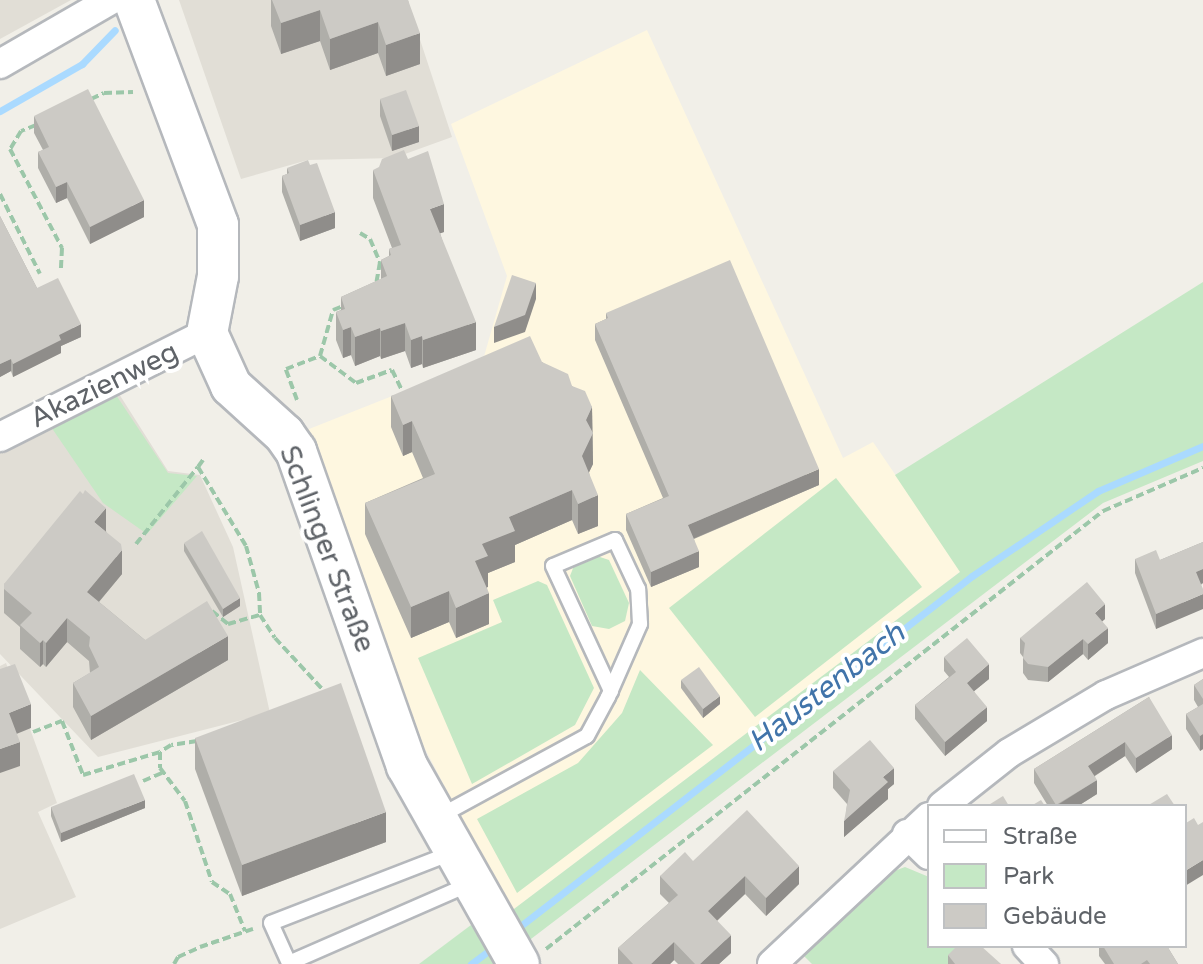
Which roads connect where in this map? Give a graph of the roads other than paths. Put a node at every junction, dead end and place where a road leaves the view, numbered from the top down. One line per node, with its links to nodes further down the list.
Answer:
1 (111, 0): 3 (street)
2 (134, 0): 4 (street)
3 (0, 64)
4 (207, 333): 5 (street, Akazienweg); 12 (street, Schlinger Straße)
5 (0, 437)
6 (1203, 653): 8 (street)
7 (611, 691): 7 (lane); 12 (lane)
8 (945, 804)
9 (927, 819): 10 (street)
10 (907, 834): 11 (street); 15 (street)
11 (927, 853)
12 (461, 864): 12 (lane); 14 (street, Schlinger Straße)
13 (1029, 948): 16 (street)
14 (525, 960)
15 (772, 964)
16 (1044, 964)

